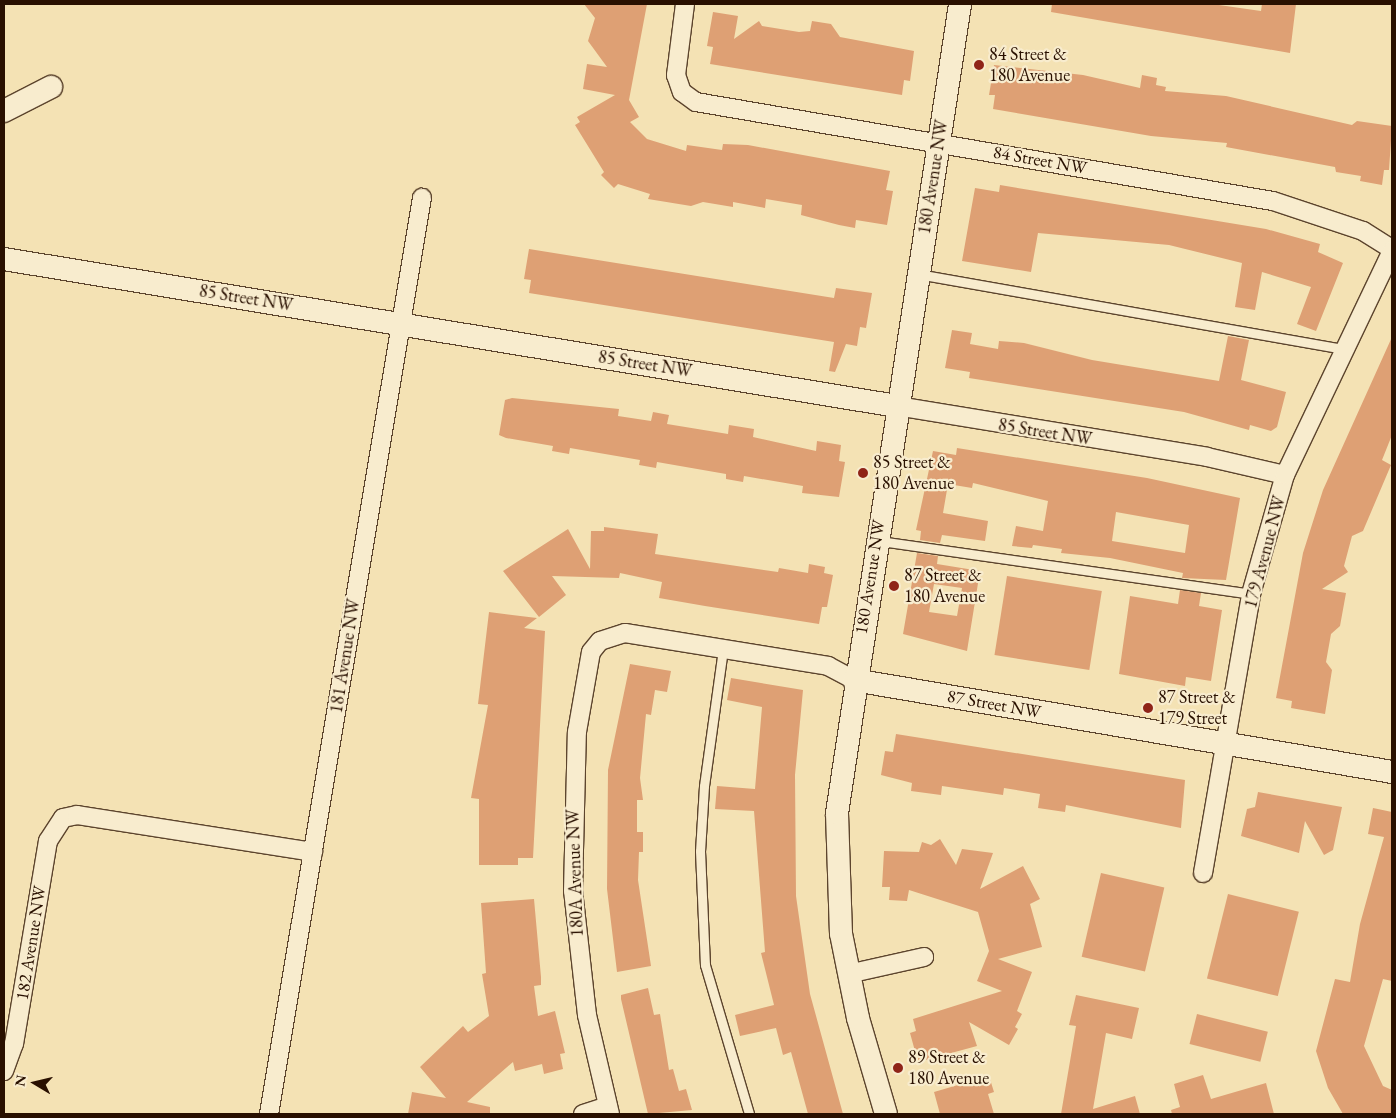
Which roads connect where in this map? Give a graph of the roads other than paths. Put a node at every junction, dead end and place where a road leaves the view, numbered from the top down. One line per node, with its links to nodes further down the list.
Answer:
1 (685, 4): 5 (street, 84 Street NW)
2 (960, 4): 5 (street, 180 Avenue NW)
3 (51, 87): 4 (street)
4 (4, 111)
5 (938, 142): 7 (street, 84 Street NW); 9 (street, 180 Avenue NW)
6 (422, 198): 10 (street, 181 Avenue NW)
7 (1392, 250): 11 (street, 179 Avenue NW)
8 (4, 259): 10 (street, 85 Street NW)
9 (918, 274): 11 (lane); 12 (street, 180 Avenue NW)
10 (400, 324): 12 (street, 85 Street NW); 21 (street, 181 Avenue NW)
11 (1345, 349): 13 (street, 179 Avenue NW)
12 (896, 406): 13 (street, 85 Street NW); 14 (street, 180 Avenue NW)
13 (1285, 476): 15 (street, 179 Avenue NW)
14 (876, 540): 15 (lane); 18 (street, 180 Avenue NW)
15 (1251, 594): 19 (street, 179 Avenue NW)
16 (600, 641): 17 (street, 87 Street NW); 26 (street, 180A Avenue NW)
17 (724, 649): 18 (street, 87 Street NW); 29 (lane)
18 (854, 680): 19 (street, 87 Street NW); 24 (street, 180 Avenue NW)
19 (1227, 740): 20 (street, 87 Street NW); 22 (street, 179 Avenue NW)
20 (1392, 772)
21 (313, 852): 25 (street, 182 Avenue NW); 27 (street, 181 Avenue NW)
22 (1203, 874)
23 (924, 957): 24 (street)
24 (848, 974): 30 (street, 180 Avenue NW)
25 (4, 1071)
26 (609, 1110): 28 (street, 180A Avenue NW)
27 (269, 1114)
28 (583, 1114)
29 (749, 1114)
30 (886, 1114)

